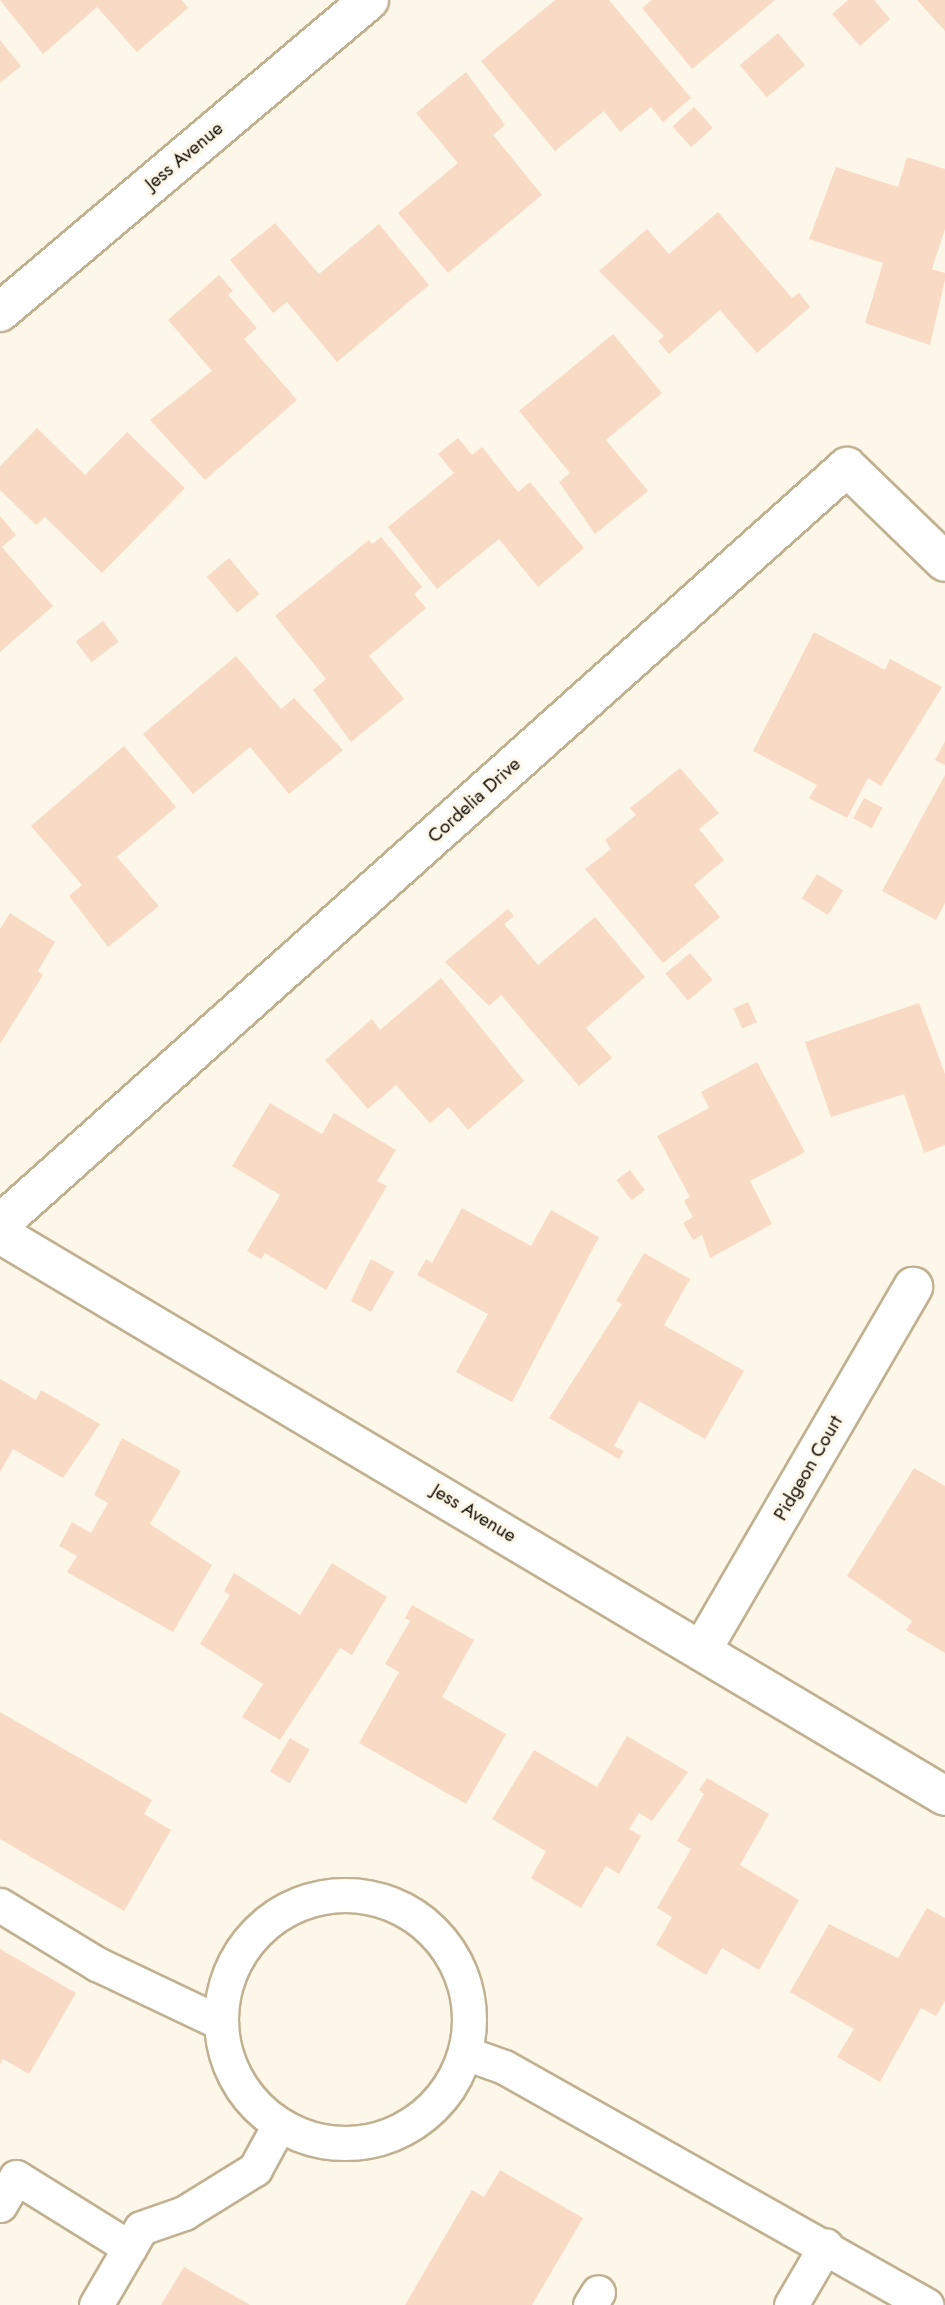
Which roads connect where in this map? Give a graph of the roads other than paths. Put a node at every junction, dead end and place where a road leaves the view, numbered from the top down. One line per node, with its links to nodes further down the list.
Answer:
1 (369, 0): 2 (street, Jess Avenue)
2 (0, 312)
3 (945, 562): 4 (street, Cordelia Drive)
4 (0, 1224)
5 (0, 1234): 7 (street, Jess Avenue)
6 (913, 1287): 7 (street, Pidgeon Court)
7 (703, 1648): 8 (street, Jess Avenue)
8 (945, 1796)
9 (0, 1905): 10 (lane)
10 (221, 2023): 11 (lane); 12 (lane)
11 (465, 2053): 12 (lane); 14 (lane)
12 (279, 2125): 15 (lane)
13 (0, 2205): 15 (lane)
14 (826, 2245): 17 (lane); 18 (lane)
15 (130, 2248): 16 (lane)
16 (96, 2305)
17 (791, 2305)
18 (927, 2305)

